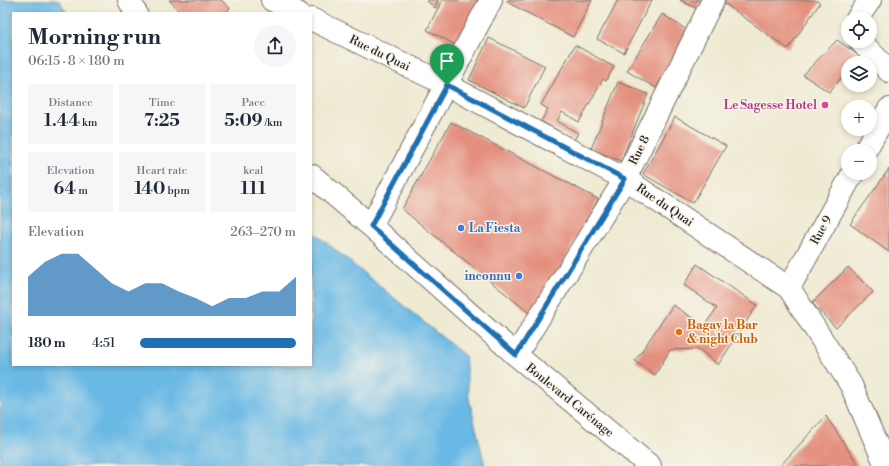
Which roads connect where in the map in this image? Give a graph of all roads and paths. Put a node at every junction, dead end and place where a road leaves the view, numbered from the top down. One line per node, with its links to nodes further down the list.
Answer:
1 (129, 0): 6 (street)
2 (272, 0): 7 (street)
3 (491, 0): 12 (street)
4 (713, 0): 16 (street, Rue 8)
5 (870, 0): 8 (street)
6 (135, 12)
7 (296, 12)
8 (862, 12)
9 (312, 19): 12 (street, Rue du Quai)
10 (867, 48): 11 (street)
11 (889, 71)
12 (447, 85): 16 (street, Rue du Quai); 18 (street)
13 (889, 109): 14 (street)
14 (869, 144)
15 (312, 176): 18 (street, Boulevard Carénage)
16 (625, 179): 19 (street, Rue du Quai); 20 (street, Rue 8)
17 (849, 180): 19 (street, Rue 9)
18 (371, 226): 20 (street, Boulevard Carénage)
19 (789, 288): 22 (street, Rue du Quai)
20 (516, 355): 21 (street, Boulevard Carénage)
21 (650, 466)
22 (886, 466)

